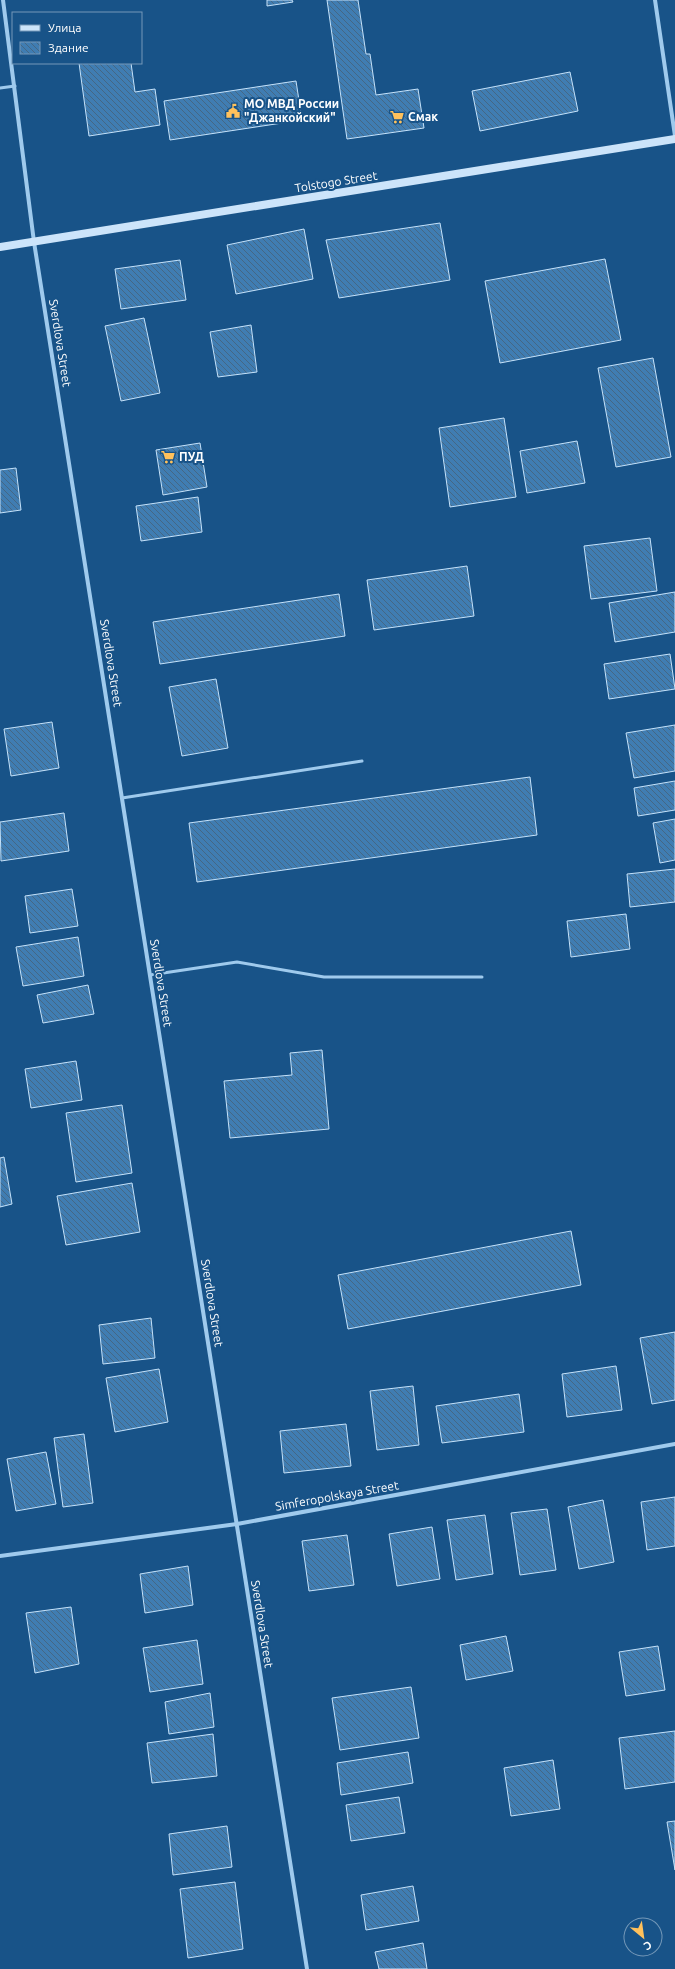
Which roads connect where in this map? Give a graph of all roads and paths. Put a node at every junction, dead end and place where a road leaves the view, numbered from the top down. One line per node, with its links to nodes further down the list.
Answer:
1 (4, 0): 3 (street, Sverdlova Street)
2 (655, 0): 7 (street)
3 (12, 63)
4 (12, 64): 5 (street, Sverdlova Street)
5 (15, 86): 6 (lane); 9 (street, Sverdlova Street)
6 (0, 88)
7 (675, 136)
8 (675, 140): 9 (main road, Tolstogo Street)
9 (34, 242): 10 (main road, Tolstogo Street); 12 (street, Sverdlova Street)
10 (0, 247)
11 (362, 761): 12 (lane)
12 (122, 798): 13 (street, Sverdlova Street)
13 (150, 975): 14 (lane); 16 (street, Sverdlova Street)
14 (482, 976)
15 (675, 1444): 16 (street, Simferopolskaya Street)
16 (237, 1524): 17 (street, Simferopolskaya Street); 18 (street, Sverdlova Street)
17 (0, 1556)
18 (307, 1969)

